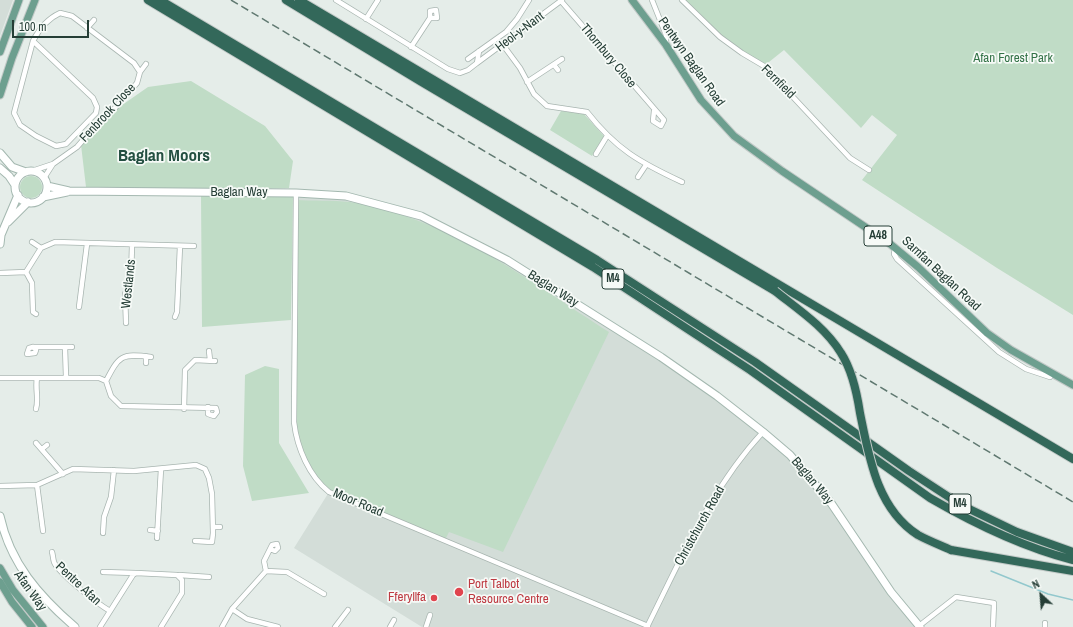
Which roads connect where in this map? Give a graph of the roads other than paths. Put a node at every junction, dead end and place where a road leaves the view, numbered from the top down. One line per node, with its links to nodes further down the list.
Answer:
1 (19, 0): 23 (main road)
2 (35, 0): 32 (main road)
3 (148, 0): 104 (highway, M4)
4 (160, 0): 103 (highway, M4)
5 (286, 0): 107 (highway, bridge)
6 (299, 0): 86 (highway)
7 (336, 0): 15 (street, Heol-y-Nant)
8 (378, 0): 15 (street)
9 (529, 0): 22 (street, Heol-y-Nant)
10 (632, 0): 20 (main road, Pentwyn Baglan Road / A48)
11 (652, 0): 20 (street)
12 (682, 0): 41 (street, Fernfield)
13 (561, 1): 19 (street, Heol-y-Nant); 33 (street, Thornbury Close)
14 (430, 18): 21 (street)
15 (366, 19): 21 (street, Heol-y-Nant)
16 (94, 20): 17 (street)
17 (87, 28): 18 (street, Fenbrook Close); 30 (street, Fenbrook Close)
18 (34, 42): 18 (street, Fenbrook Close)
19 (503, 45): 26 (street, Heol-y-Nant); 31 (street)
20 (666, 45): 35 (main road, Pentwyn Baglan Road / A48)
21 (411, 47): 26 (street, Heol-y-Nant)
22 (479, 51): 24 (street, Heol-y-Nant); 26 (street, Heol-y-Nant)
23 (0, 52)
24 (468, 59)
25 (562, 59): 28 (street)
26 (477, 63)
27 (146, 64): 30 (street)
28 (554, 65): 29 (street); 31 (street)
29 (558, 70)
30 (140, 72): 38 (street, Fenbrook Close)
31 (528, 82): 34 (street)
32 (0, 95)
33 (654, 111)
34 (607, 136): 37 (street); 39 (street)
35 (734, 136): 61 (main road, Sarnfan Baglan Road / A48)
36 (0, 153): 42 (street)
37 (596, 154)
38 (53, 164): 42 (street, Fenbrook Close); 43 (street, Fenbrook Close)
39 (646, 165): 44 (street); 45 (street)
40 (0, 168): 46 (street)
41 (869, 170)
42 (29, 172): 43 (street); 46 (street)
43 (44, 178): 47 (street)
44 (638, 178)
45 (682, 182)
46 (15, 185): 50 (street)
47 (47, 186): 48 (street, Baglan Way); 51 (street)
48 (69, 191): 49 (street, Baglan Way); 51 (street, Baglan Way)
49 (296, 193): 82 (street, Baglan Way); 119 (street, Moor Road)
50 (18, 195): 52 (street); 53 (street)
51 (43, 197): 52 (street)
52 (28, 202): 53 (street)
53 (6, 224): 55 (street)
54 (32, 242): 60 (street)
55 (0, 244)
56 (87, 244): 57 (street, Westlands); 60 (street, Westlands); 64 (street)
57 (132, 245): 58 (street, Westlands); 67 (street, Westlands)
58 (180, 246): 59 (street, Westlands); 66 (street)
59 (194, 246)
60 (41, 248): 62 (street)
61 (895, 248): 76 (street); 78 (main road, Sarnfan Baglan Road / A48)
62 (26, 272): 63 (street); 65 (street)
63 (0, 273)
64 (79, 307)
65 (36, 314)
66 (175, 317)
67 (126, 323)
68 (33, 347): 69 (street)
69 (65, 347): 70 (street); 73 (street)
70 (72, 347)
71 (209, 351): 81 (street)
72 (146, 363): 77 (street)
73 (66, 377): 75 (street); 77 (street)
74 (0, 378): 75 (street)
75 (37, 378): 80 (street)
76 (1050, 378)
77 (106, 381): 81 (street)
78 (1073, 385)
79 (208, 407): 81 (street)
80 (36, 409)
81 (184, 409)
82 (763, 432): 119 (street, Christchurch Road); 120 (street, Baglan Way)
83 (36, 443): 85 (street)
84 (48, 445): 85 (street)
85 (42, 449): 89 (street)
86 (1073, 460)
87 (161, 469): 88 (street); 93 (street); 97 (street)
88 (114, 470): 89 (street); 98 (street)
89 (63, 474): 91 (street)
90 (0, 486): 91 (street)
91 (37, 486): 96 (street)
92 (0, 516): 123 (street)
93 (213, 527): 94 (street); 100 (street)
94 (220, 527)
95 (150, 530): 97 (street)
96 (43, 531)
97 (158, 531): 99 (street)
98 (103, 533)
99 (157, 538)
100 (195, 541)
101 (270, 549): 106 (street)
102 (52, 552): 116 (street, Pentre Afan)
103 (1073, 552)
104 (1073, 560)
105 (0, 568): 122 (main road, Afan Way)
106 (266, 571): 113 (street); 114 (street)
107 (1073, 571)
108 (103, 572): 109 (street, Pentre Afan)
109 (136, 574): 110 (street, Pentre Afan); 116 (street, Pentre Afan)
110 (177, 575): 111 (street, Pentre Afan); 125 (street)
111 (209, 577)
112 (0, 582): 121 (main road, Afan Way)
113 (324, 594)
114 (232, 609): 126 (street); 127 (street)
115 (348, 610): 128 (street)
116 (110, 611): 124 (street, Pentre Afan)
117 (430, 615): 130 (street)
118 (394, 620): 129 (street)
119 (648, 626)
120 (919, 626): 131 (street)
121 (32, 627)
122 (43, 627)
123 (74, 627)
124 (100, 627)
125 (161, 627)
126 (222, 627)
127 (278, 627)
128 (335, 627)
129 (390, 627)
130 (426, 627)
131 (993, 627)

